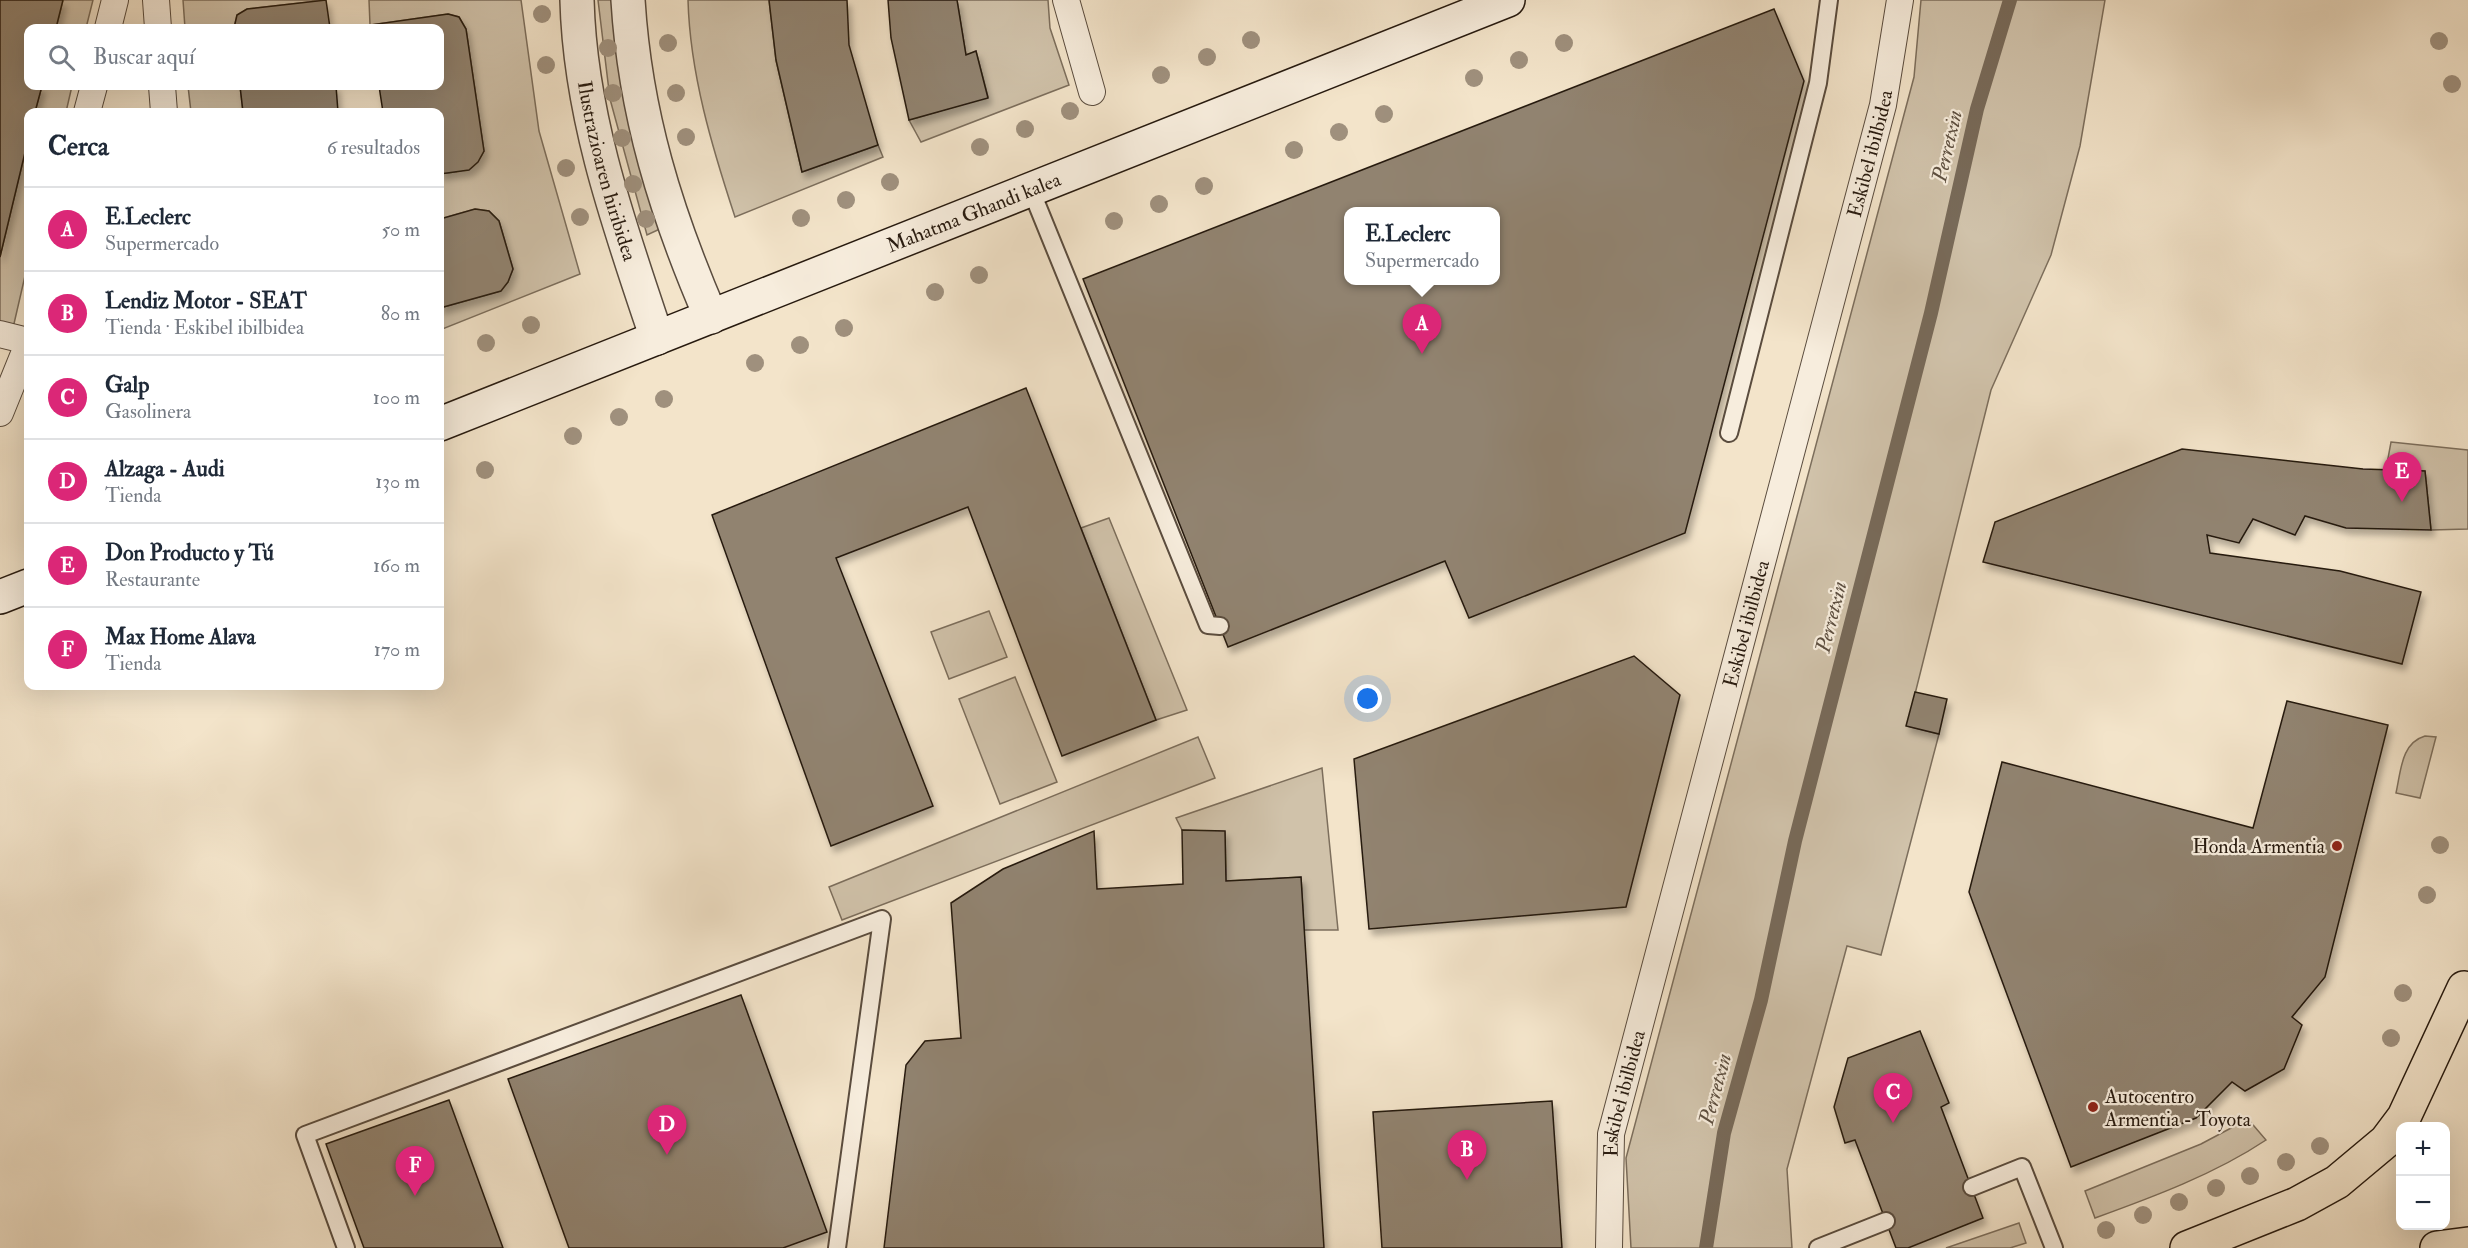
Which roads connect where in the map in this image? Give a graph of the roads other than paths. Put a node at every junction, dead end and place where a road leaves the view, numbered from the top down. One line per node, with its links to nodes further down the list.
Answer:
1 (115, 0): 9 (street)
2 (156, 0): 10 (street)
3 (577, 0): 19 (main road, Ilustrazioaren hiribidea)
4 (628, 0): 17 (main road)
5 (1066, 0): 13 (street)
6 (1508, 0): 16 (main road, Mahatma Ghandi kalea)
7 (1829, 0): 24 (lane)
8 (1900, 0): 34 (street, Eskibel ibilbidea)
9 (109, 24)
10 (158, 24)
11 (93, 90): 14 (street)
12 (162, 90): 15 (street)
13 (1092, 92)
14 (88, 108)
15 (164, 108)
16 (1031, 190): 17 (main road, Mahatma Ghandi kalea); 27 (lane)
17 (711, 317): 19 (main road, Mahatma Ghandi kalea)
18 (0, 334): 20 (street)
19 (657, 338): 23 (main road, Mahatma Ghandi kalea)
20 (24, 341)
21 (24, 352): 22 (street)
22 (0, 413)
23 (444, 422)
24 (1729, 433)
25 (24, 588): 26 (main road)
26 (0, 597)
27 (1220, 626)
28 (2467, 993): 37 (main road)
29 (1972, 1187): 36 (lane)
30 (1886, 1221): 35 (lane)
31 (2468, 1244): 38 (main road)
32 (346, 1248): 33 (lane)
33 (837, 1248)
34 (1609, 1248)
35 (1818, 1248)
36 (2054, 1248)
37 (2187, 1248)
38 (2437, 1248)

